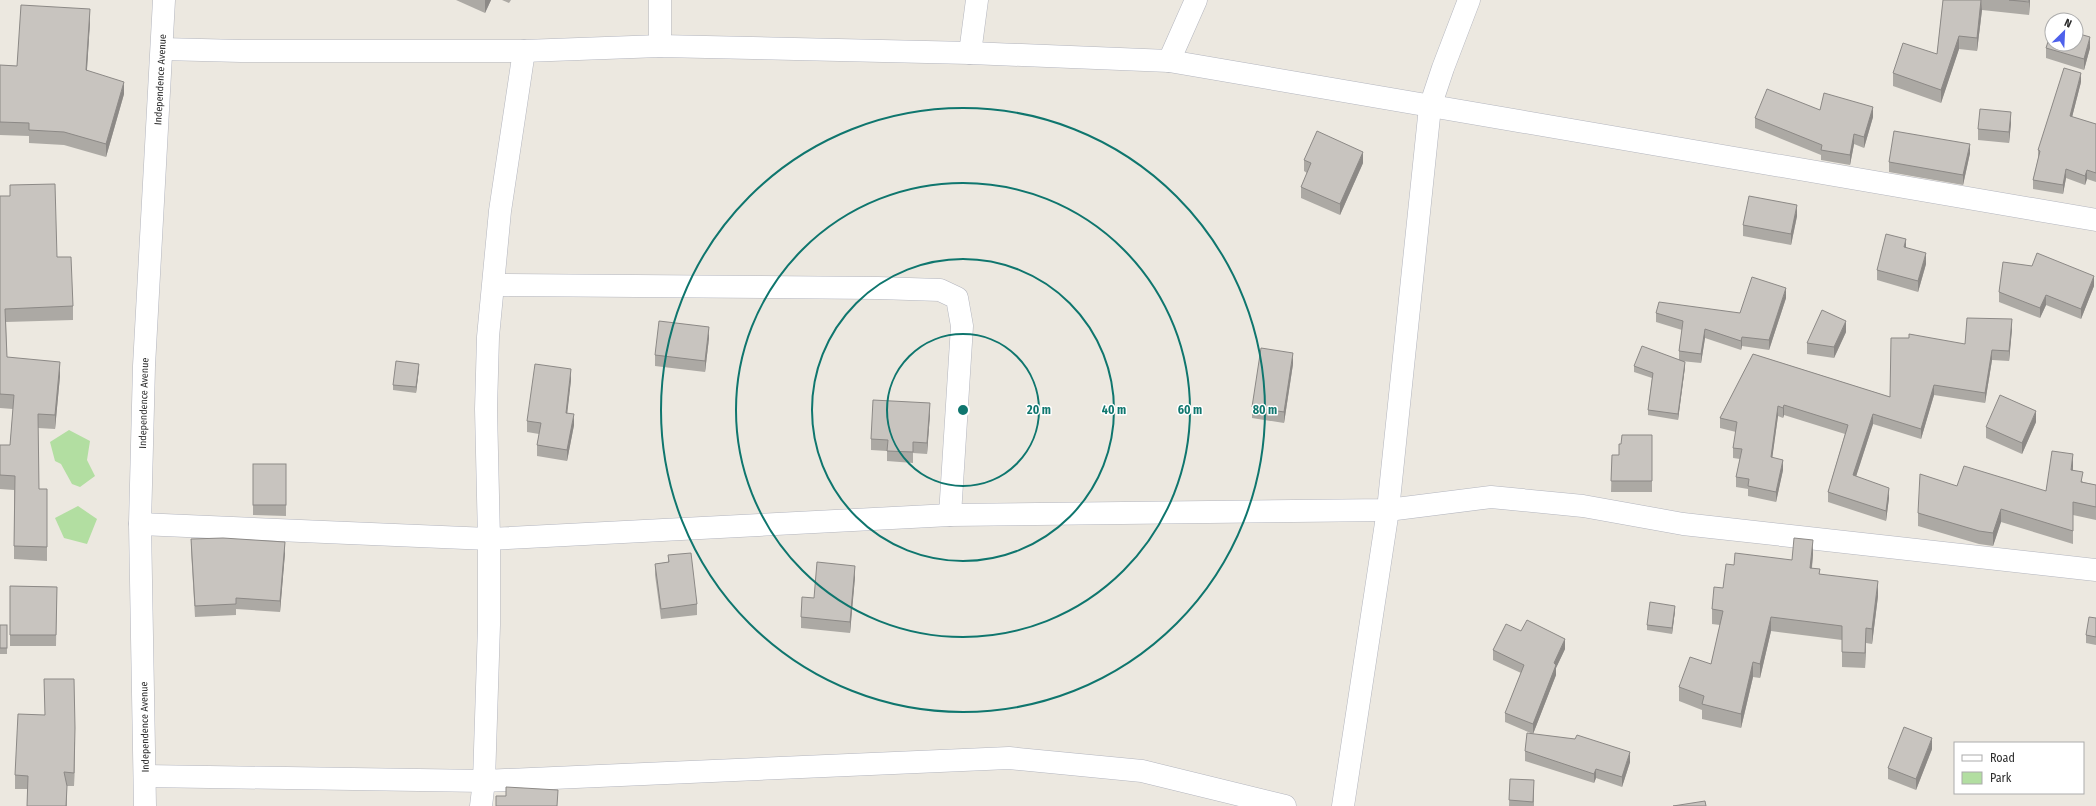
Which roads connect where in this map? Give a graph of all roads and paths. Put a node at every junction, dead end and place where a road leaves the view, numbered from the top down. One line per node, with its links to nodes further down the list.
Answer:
1 (164, 0): 7 (street, Independence Avenue)
2 (660, 0): 6 (street)
3 (977, 0): 9 (street)
4 (1196, 0): 10 (street)
5 (1469, 0): 11 (street)
6 (660, 46): 8 (street); 9 (street)
7 (162, 49): 8 (street); 16 (street, Independence Avenue)
8 (524, 50): 13 (street)
9 (970, 53): 10 (street)
10 (1169, 61): 11 (street)
11 (1430, 107): 12 (street); 14 (street)
12 (2096, 220)
13 (494, 285): 15 (street); 17 (street)
14 (1388, 510): 15 (street); 18 (street); 24 (street)
15 (950, 515): 17 (street)
16 (140, 524): 17 (street); 19 (street, Independence Avenue)
17 (490, 539): 20 (street)
18 (2096, 570)
19 (145, 776): 20 (street); 21 (street, Independence Avenue)
20 (484, 781): 22 (street); 23 (street)
21 (145, 806)
22 (481, 806)
23 (1285, 806)
24 (1343, 806)

